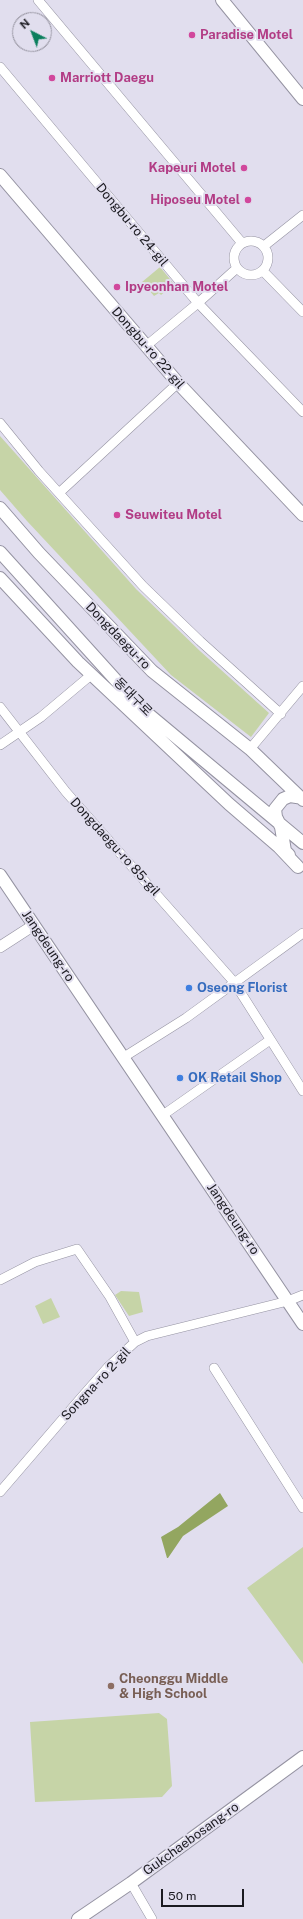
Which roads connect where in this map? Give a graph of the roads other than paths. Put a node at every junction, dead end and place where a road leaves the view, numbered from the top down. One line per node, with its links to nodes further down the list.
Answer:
1 (38, 0): 7 (street)
2 (222, 0): 4 (main road)
3 (0, 67): 11 (street, Dongbu-ro 24-gil)
4 (303, 99)
5 (0, 175): 13 (main road, Dongbu-ro 22-gil)
6 (303, 215): 8 (street)
7 (242, 243): 8 (street); 9 (street)
8 (264, 246): 10 (street)
9 (236, 268): 10 (street); 11 (street)
10 (263, 271): 12 (street)
11 (198, 303): 13 (street); 15 (street, Dongbu-ro 24-gil)
12 (303, 312)
13 (146, 346): 14 (main road, Dongbu-ro 22-gil)
14 (178, 383): 17 (street); 19 (main road, Dongbu-ro 22-gil)
15 (303, 412)
16 (0, 423): 17 (street)
17 (59, 493): 25 (street)
18 (0, 508): 28 (main road, Dongdaegu-ro)
19 (303, 515)
20 (0, 552): 30 (main road, 동대구로)
21 (0, 578): 22 (main road)
22 (91, 675): 26 (street); 32 (main road)
23 (303, 686): 25 (street)
24 (0, 707): 26 (street, Dongdaegu-ro 85-gil)
25 (281, 714): 28 (street)
26 (20, 732): 27 (street); 37 (street, Dongdaegu-ro 85-gil)
27 (0, 745)
28 (250, 750): 29 (main road, Dongdaegu-ro)
29 (302, 798): 30 (main road)
30 (282, 827): 31 (main road); 32 (main road)
31 (303, 843)
32 (301, 869)
33 (0, 875): 34 (main road, Jangdeung-ro)
34 (34, 924): 36 (street); 39 (main road, Jangdeung-ro)
35 (303, 933): 37 (street)
36 (0, 947)
37 (234, 982): 38 (street, Dongdaegu-ro 85-gil); 39 (street)
38 (270, 1040): 40 (street); 41 (street)
39 (124, 1057): 41 (main road, Jangdeung-ro)
40 (303, 1091)
41 (163, 1115): 44 (main road, Jangdeung-ro)
42 (0, 1280): 46 (street)
43 (303, 1295): 44 (street, Songna-ro 2-gil)
44 (288, 1301): 45 (main road, Jangdeung-ro); 46 (street, Songna-ro 2-gil)
45 (303, 1324)
46 (135, 1342): 48 (street, Songna-ro 2-gil)
47 (214, 1368): 49 (street)
48 (0, 1492)
49 (303, 1508)
50 (303, 1757): 51 (main road, Gukchaebosang-ro)
51 (131, 1884): 52 (main road, Gukchaebosang-ro); 53 (street)
52 (78, 1919)
53 (152, 1919)

